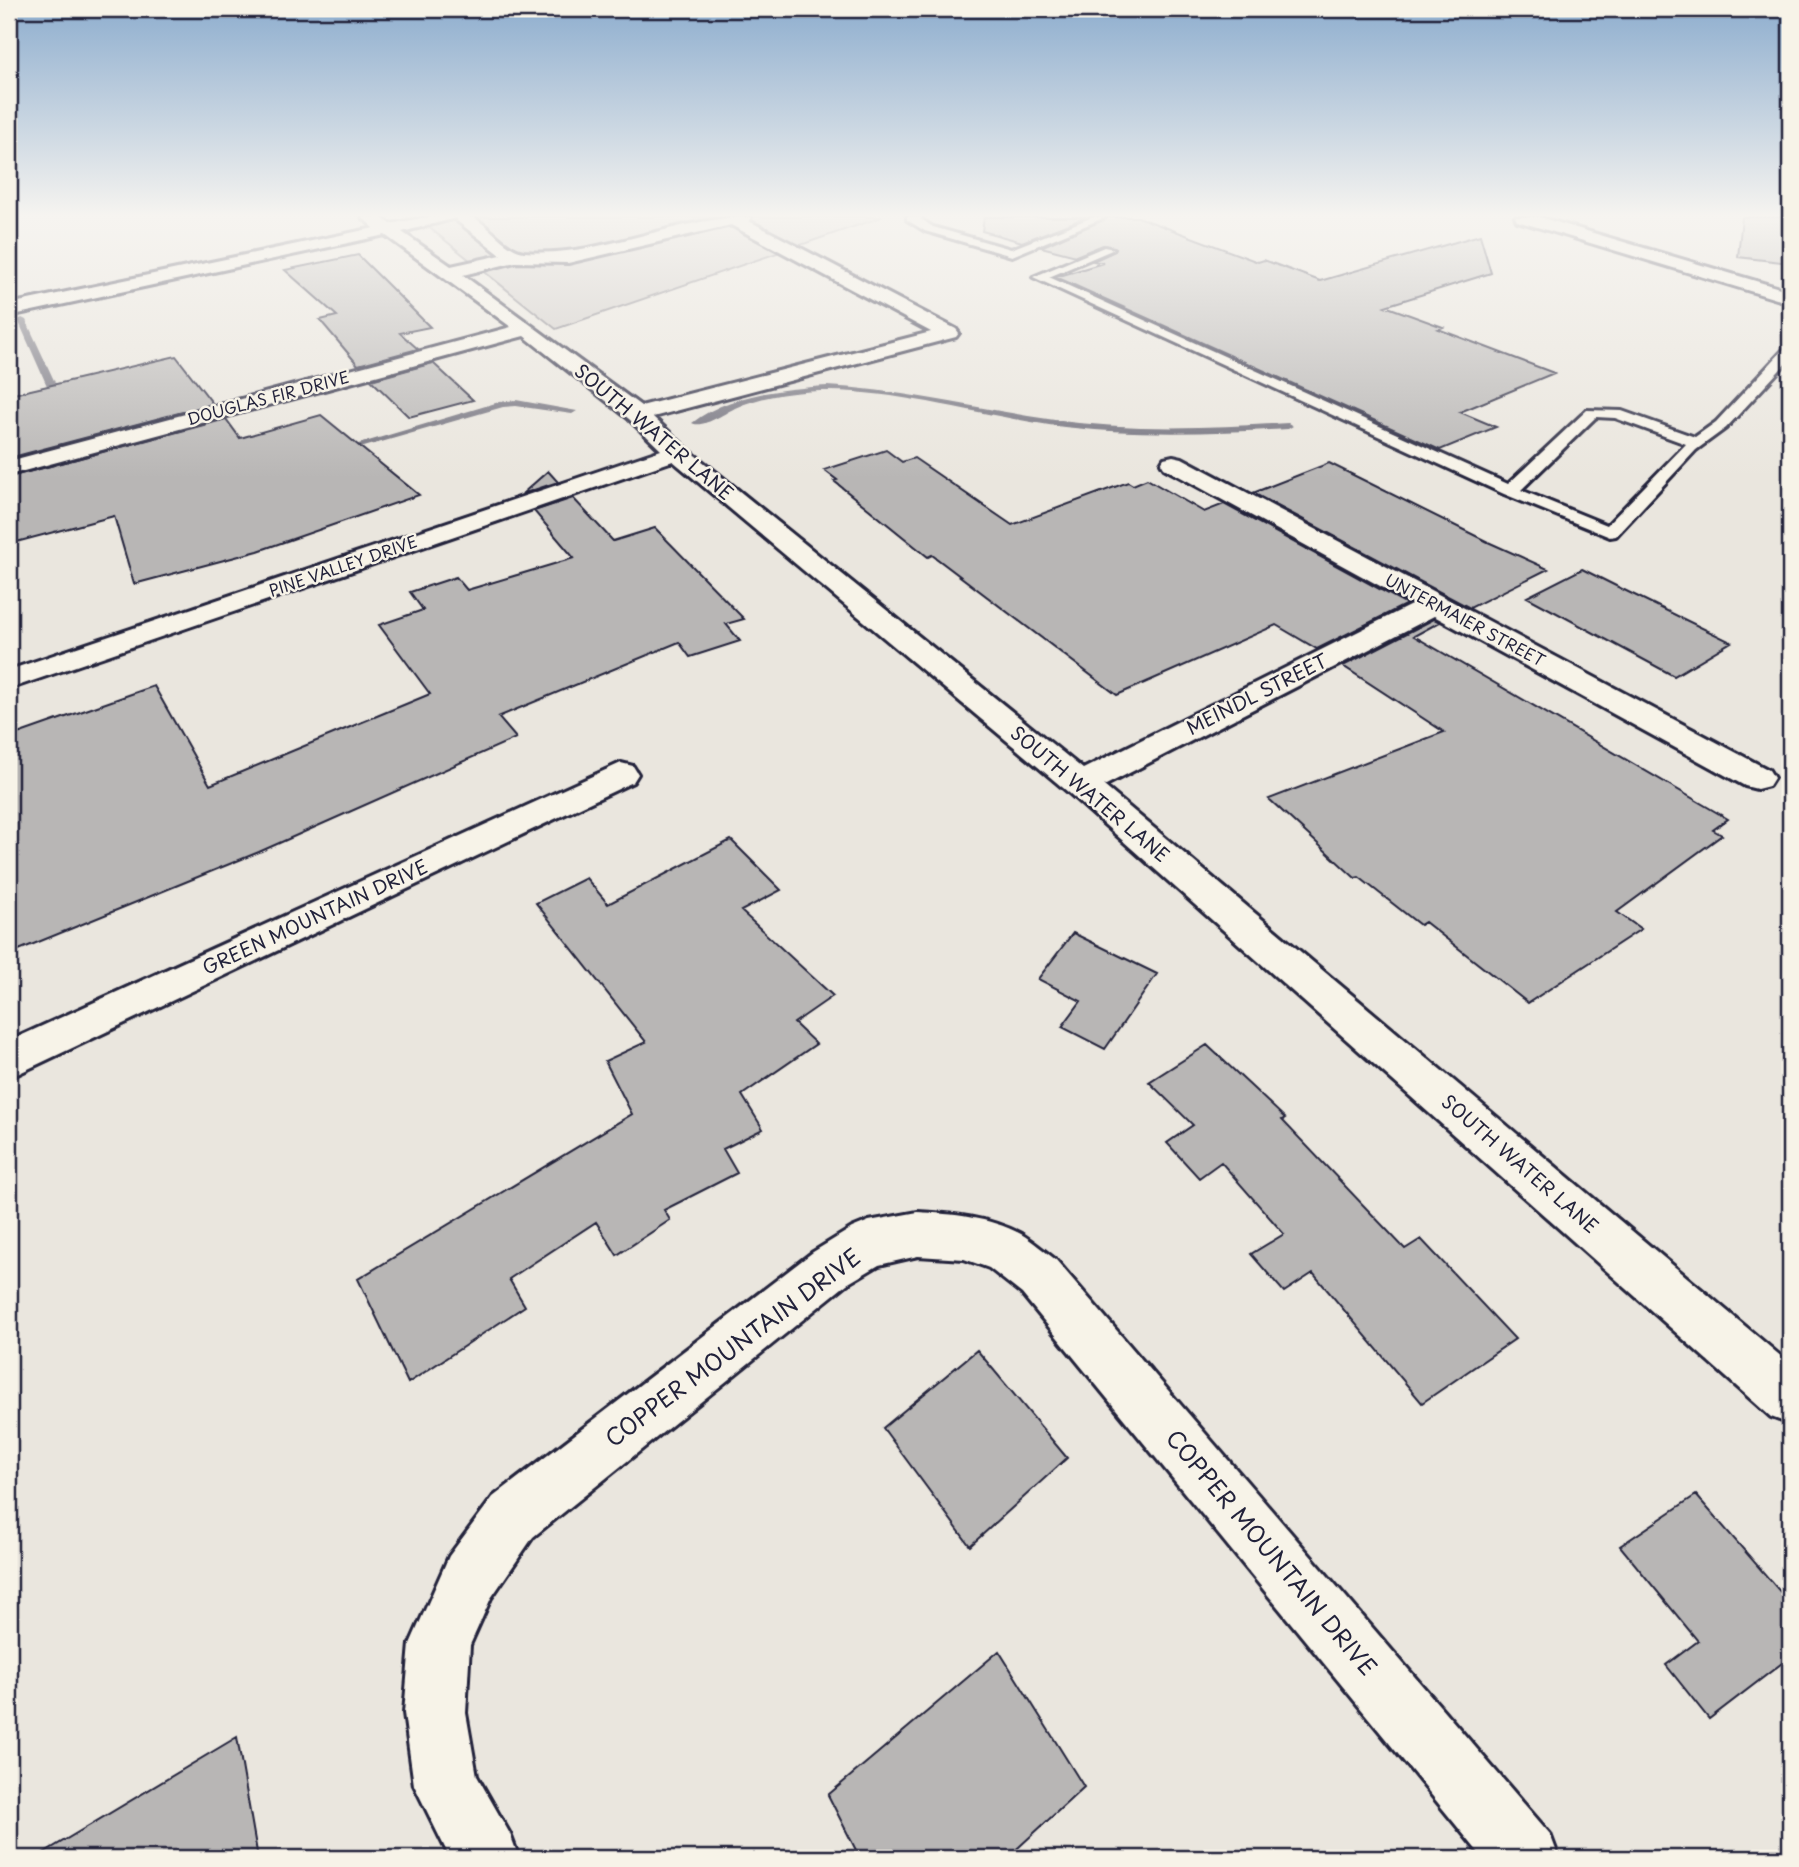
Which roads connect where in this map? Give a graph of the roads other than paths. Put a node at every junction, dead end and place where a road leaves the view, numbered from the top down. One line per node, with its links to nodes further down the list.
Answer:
1 (37, 304): 5 (street)
2 (492, 304): 6 (street, SOUTH WATER LANE)
3 (896, 304): 8 (street)
4 (1099, 304): 13 (lane)
5 (9, 310)
6 (527, 329): 8 (street, SOUTH WATER LANE); 12 (street, DOUGLAS FIR DRIVE)
7 (1790, 351): 9 (lane)
8 (638, 414): 10 (street, SOUTH WATER LANE)
9 (1697, 443): 13 (lane); 13 (lane)
10 (677, 452): 15 (street, PINE VALLEY DRIVE); 18 (street, SOUTH WATER LANE)
11 (1173, 463): 14 (street, UNTERMAIER STREET)
12 (9, 468)
13 (1510, 491)
14 (1435, 604): 17 (street, UNTERMAIER STREET); 18 (street, MEINDL STREET)
15 (9, 680)
16 (621, 774): 19 (street, GREEN MOUNTAIN DRIVE)
17 (1757, 778)
18 (1080, 784): 20 (street, SOUTH WATER LANE)
19 (9, 1060)
20 (1790, 1398)
21 (486, 1858): 22 (street, COPPER MOUNTAIN DRIVE)
22 (1526, 1858)

